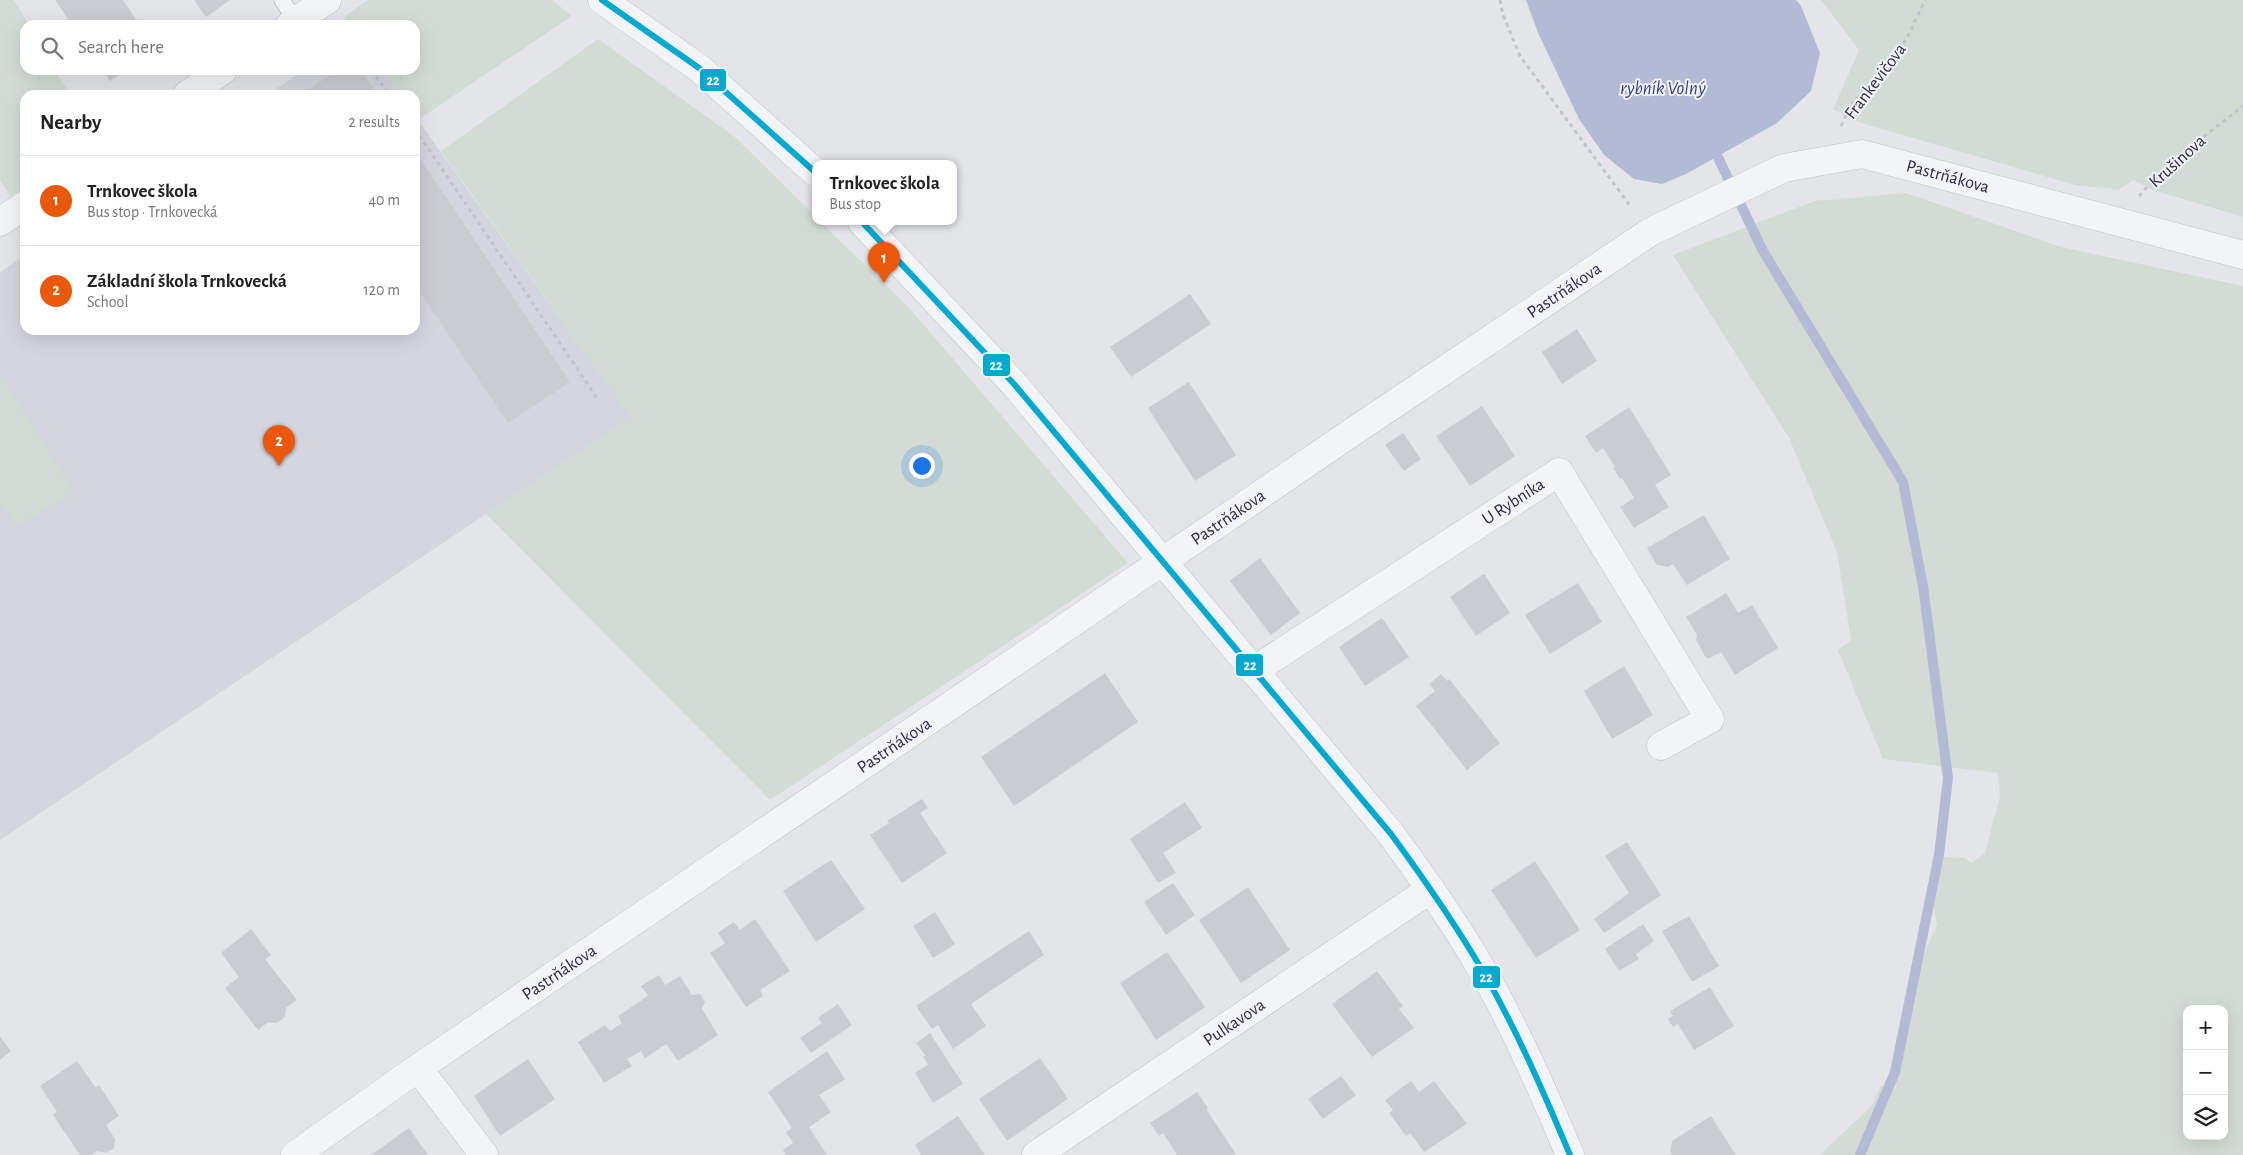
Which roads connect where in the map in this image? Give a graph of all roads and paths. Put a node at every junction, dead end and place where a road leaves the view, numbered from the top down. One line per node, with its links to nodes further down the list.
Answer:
1 (327, 0): 5 (street)
2 (602, 0): 13 (street)
3 (1500, 0): 18 (path)
4 (1925, 0): 12 (path, Frankevičova)
5 (290, 15)
6 (216, 75): 8 (street)
7 (375, 75): 9 (path)
8 (193, 90)
9 (386, 90)
10 (2243, 106): 15 (path, Krušinova)
11 (421, 137): 20 (path)
12 (1825, 161): 15 (street, Pastrňákova); 18 (street, Pastrňákova)
13 (812, 169)
14 (20, 208): 16 (street)
15 (2114, 221): 19 (street, Pastrňákova)
16 (0, 222)
17 (865, 225): 21 (street)
18 (1650, 232): 21 (street, Pastrňákova)
19 (2243, 255)
20 (597, 398)
21 (1163, 561): 22 (street); 25 (street, Pastrňákova)
22 (1253, 670): 23 (street, U Rybníka); 24 (street)
23 (1661, 746)
24 (1431, 889): 28 (street, Pulkavova); 29 (street)
25 (418, 1068): 26 (street, Pastrňákova); 27 (street)
26 (295, 1155)
27 (484, 1155)
28 (1036, 1155)
29 (1570, 1155)

